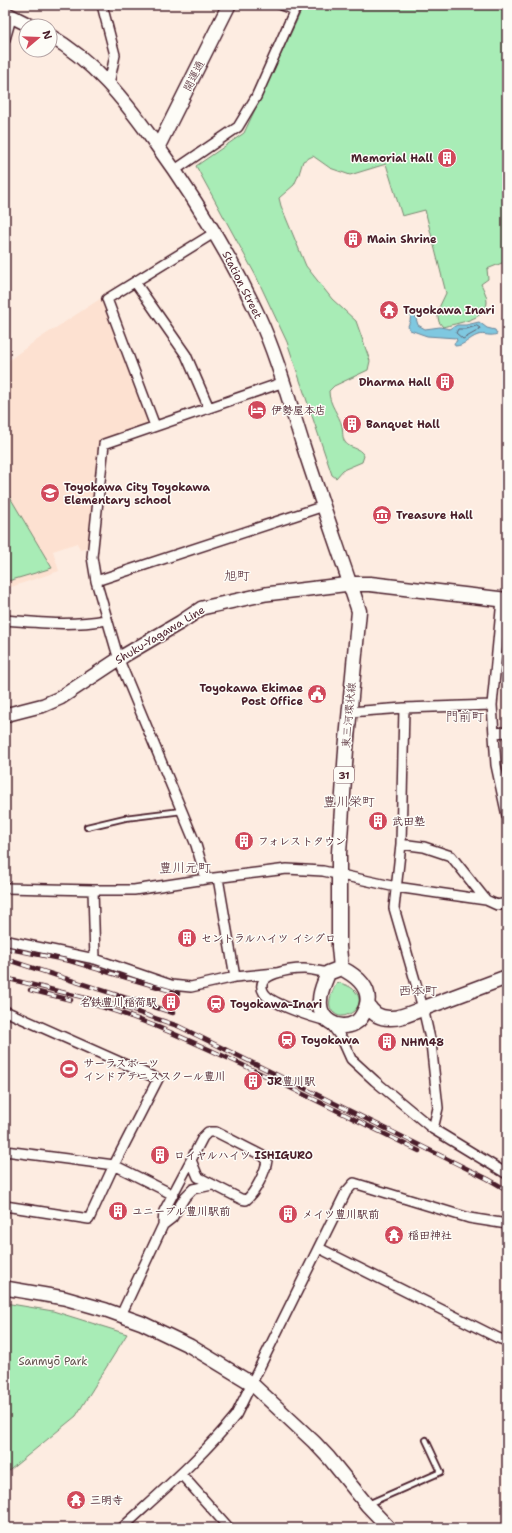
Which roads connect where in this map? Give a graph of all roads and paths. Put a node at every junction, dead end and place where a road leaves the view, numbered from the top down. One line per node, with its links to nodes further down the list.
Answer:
1 (102, 5): 9 (street)
2 (229, 5): 10 (street, 開運通)
3 (281, 5): 4 (street)
4 (296, 7): 11 (street)
5 (9, 14): 6 (street); 7 (street)
6 (18, 19)
7 (5, 39)
8 (58, 42): 9 (street, Station Street)
9 (109, 84): 10 (street, Station Street)
10 (158, 147): 11 (street, Station Street)
11 (175, 170): 12 (street, Station Street)
12 (214, 233): 13 (street); 14 (street, Station Street)
13 (136, 282): 15 (street); 16 (street)
14 (284, 382): 15 (street); 17 (street, Station Street)
15 (209, 408): 16 (street)
16 (155, 426): 18 (street)
17 (324, 506): 18 (street); 19 (street, Station Street)
18 (96, 581): 22 (street)
19 (350, 584): 20 (main road); 23 (street, Shuku-Yagawa Line); 26 (main road, 東三河環状線 / 31)
20 (505, 600): 24 (street)
21 (5, 620): 22 (street)
22 (106, 620): 23 (street)
23 (119, 660): 27 (street, Shuku-Yagawa Line); 30 (street)
24 (492, 705): 25 (street); 29 (street)
25 (404, 708): 26 (street); 33 (street)
26 (349, 712): 34 (main road, 東三河環状線 / 31)
27 (5, 715)
28 (507, 732): 29 (street)
29 (494, 733): 31 (street)
30 (182, 811): 32 (lane); 36 (street)
31 (507, 816)
32 (87, 827)
33 (401, 844): 37 (street); 40 (street)
34 (338, 875): 35 (street); 37 (street); 44 (main road, 東三河環状線 / 31)
35 (218, 878): 36 (street); 48 (street)
36 (206, 879): 39 (street)
37 (396, 887): 40 (street); 51 (street)
38 (5, 888): 39 (street)
39 (93, 890): 43 (street)
40 (486, 900): 41 (street)
41 (507, 903)
42 (8, 941): 43 (street)
43 (95, 959): 48 (street)
44 (335, 971): 45 (street); 50 (main road); 54 (main road, 東三河環状線 / 31)
45 (276, 973): 46 (street); 49 (street)
46 (255, 975): 48 (street); 49 (street)
47 (507, 976): 51 (main road)
48 (235, 977)
49 (263, 982): 54 (street)
50 (368, 1004): 53 (main road); 55 (main road)
51 (423, 1008): 53 (main road); 57 (street)
52 (5, 1011): 60 (street)
53 (380, 1017): 55 (main road)
54 (329, 1022): 55 (main road); 56 (street)
55 (352, 1024): 56 (street)
56 (342, 1039): 57 (street)
57 (433, 1129): 61 (street)
58 (5, 1151): 60 (street)
59 (191, 1160): 62 (street); 62 (street); 63 (street)
60 (114, 1165): 63 (street); 64 (street)
61 (507, 1174)
62 (212, 1185): 66 (street)
63 (173, 1195): 66 (street)
64 (5, 1206)
65 (507, 1224): 67 (street)
66 (163, 1225): 69 (street)
67 (319, 1248): 70 (street); 71 (street)
68 (5, 1288): 69 (street)
69 (121, 1315): 71 (street)
70 (507, 1341)
71 (251, 1383): 73 (street); 74 (street)
72 (426, 1440): 74 (lane)
73 (181, 1474): 75 (street); 76 (street)
74 (367, 1505): 77 (street)
75 (122, 1528)
76 (230, 1528)
77 (389, 1528)

